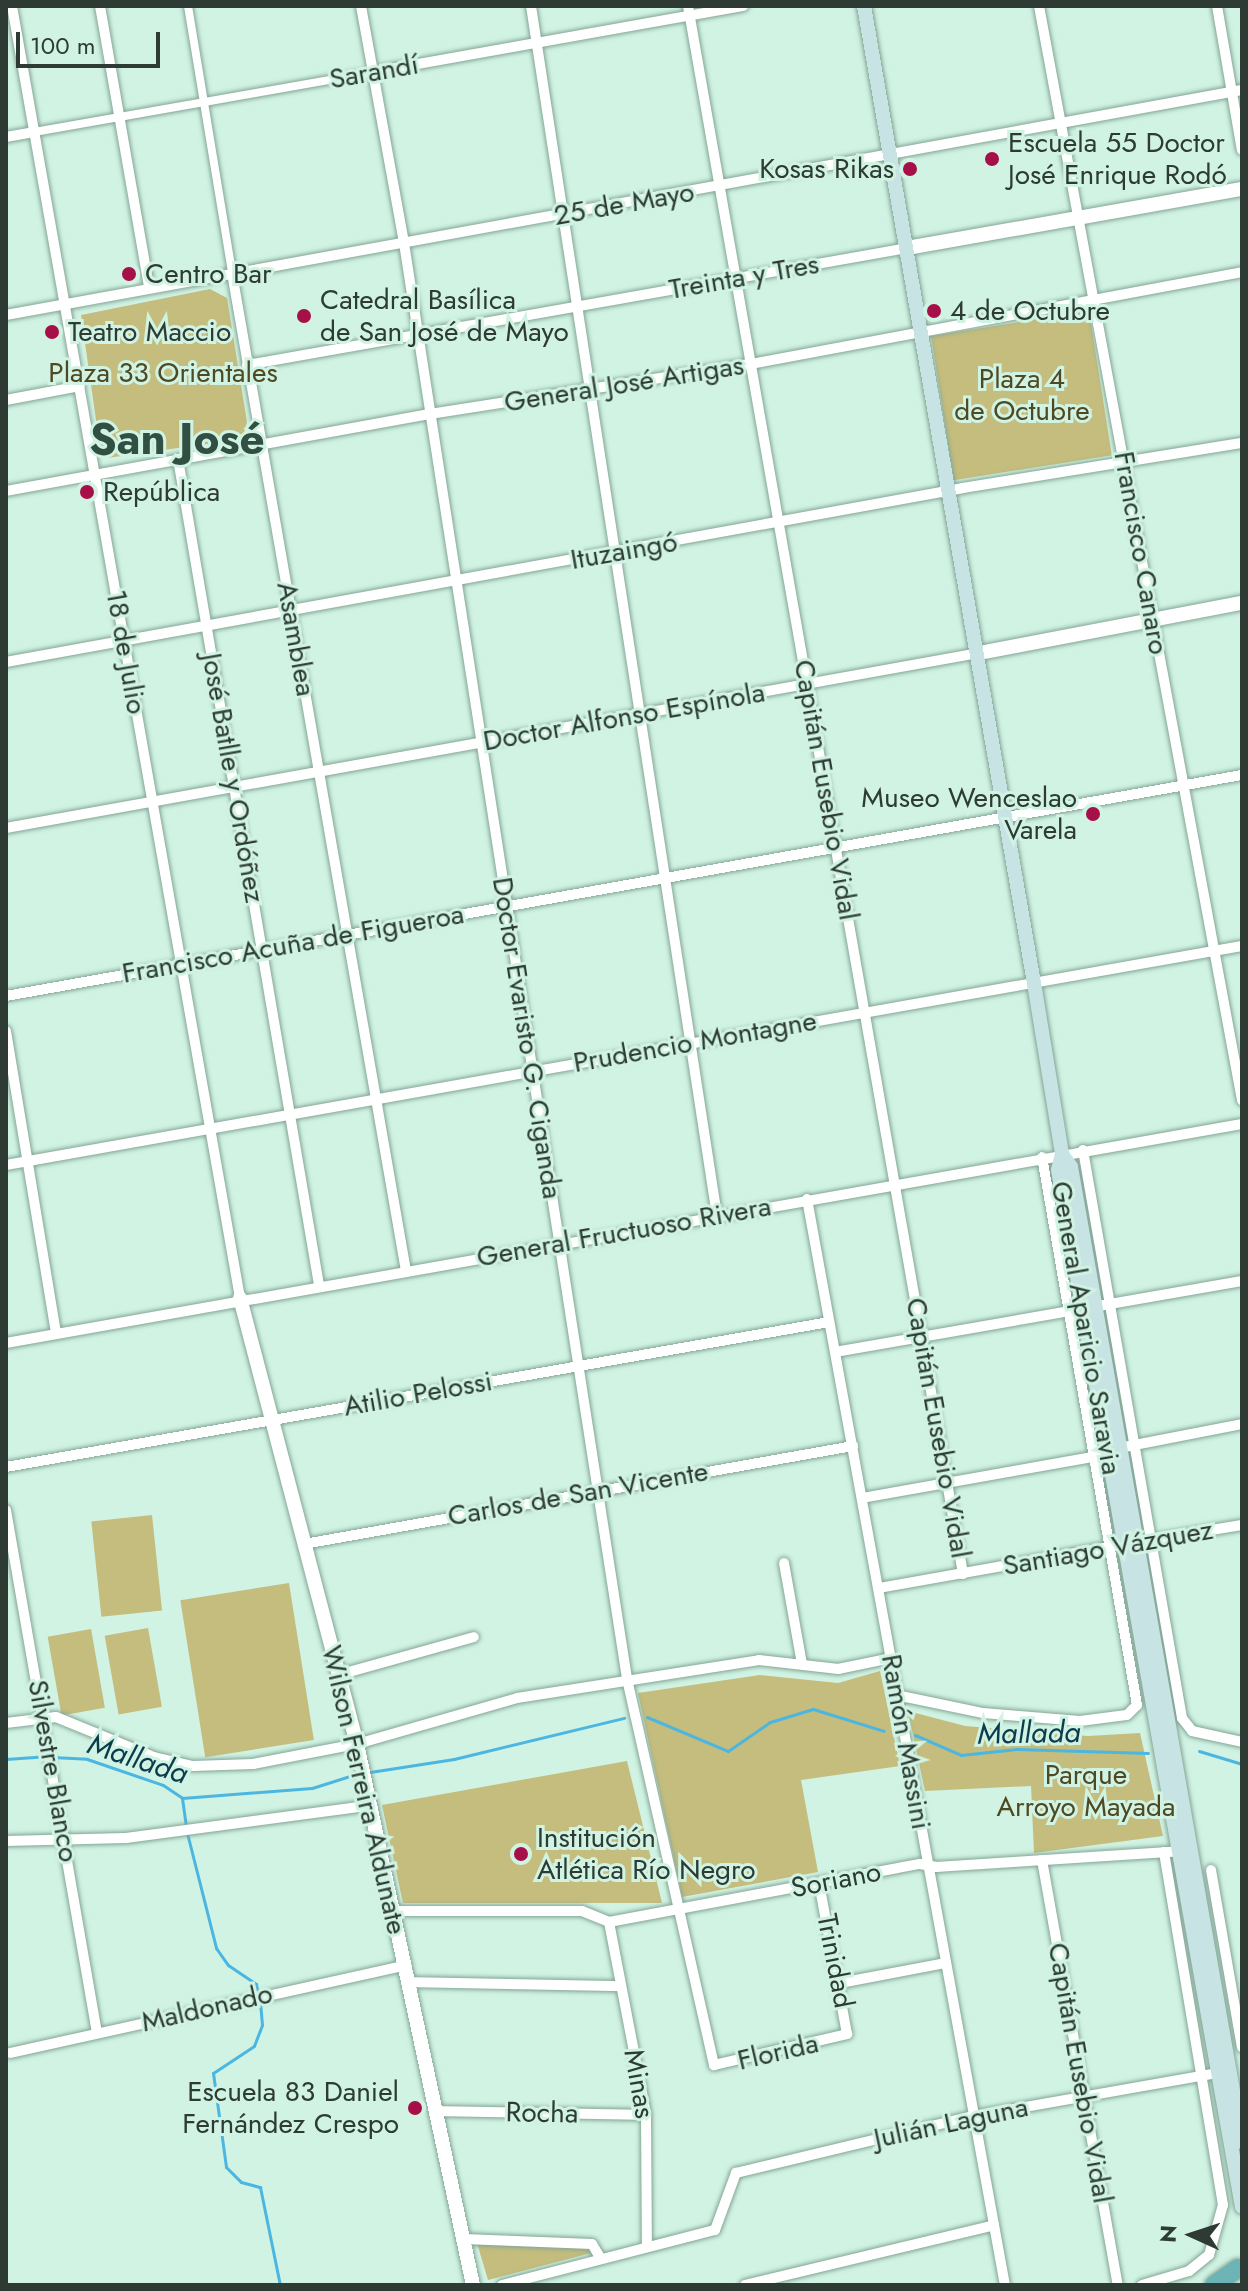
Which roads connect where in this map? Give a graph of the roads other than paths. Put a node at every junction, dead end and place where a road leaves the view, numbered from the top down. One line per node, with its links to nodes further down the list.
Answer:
1 (12, 6): 17 (street, 18 de Julio)
2 (100, 6): 15 (street)
3 (188, 6): 14 (street, Asamblea)
4 (361, 6): 12 (street, Doctor Evaristo G. Ciganda)
5 (531, 6): 11 (street)
6 (743, 6): 10 (street, Sarandí)
7 (864, 6): 20 (main road, General Aparicio Saravia)
8 (1039, 6): 16 (street, Francisco Canaro)
9 (1217, 6): 13 (street)
10 (688, 11): 11 (street, Sarandí); 21 (street, Capitán Eusebio Vidal)
11 (538, 45): 12 (street, Sarandí); 23 (street)
12 (373, 72): 14 (street, Sarandí); 25 (street, Doctor Evaristo G. Ciganda)
13 (1237, 91): 16 (street, 25 de Mayo); 19 (street)
14 (205, 102): 15 (street, Sarandí); 28 (street, Asamblea)
15 (121, 116): 17 (street, Sarandí); 30 (street)
16 (1062, 124): 20 (street, 25 de Mayo); 24 (street, Francisco Canaro)
17 (34, 132): 18 (street, Sarandí); 32 (street, 18 de Julio)
18 (6, 137)
19 (1242, 150)
20 (891, 155): 21 (street, 25 de Mayo); 26 (main road, General Aparicio Saravia)
21 (722, 187): 23 (street, 25 de Mayo); 29 (street, Capitán Eusebio Vidal)
22 (1242, 189): 24 (street, Treinta y Tres)
23 (564, 214): 25 (street, 25 de Mayo); 33 (street)
24 (1081, 219): 26 (street, Treinta y Tres); 31 (street, Francisco Canaro)
25 (404, 243): 28 (street, 25 de Mayo); 36 (street, Doctor Evaristo G. Ciganda)
26 (907, 248): 29 (street, Treinta y Tres); 35 (main road, General Aparicio Saravia)
27 (1242, 272): 31 (street, General José Artigas)
28 (232, 273): 30 (street, 25 de Mayo); 38 (street, Asamblea)
29 (736, 279): 33 (street, Treinta y Tres); 37 (street, Capitán Eusebio Vidal)
30 (149, 288): 32 (street, 25 de Mayo)
31 (1096, 298): 35 (street, General José Artigas); 46 (street, Francisco Canaro)
32 (66, 305): 34 (street, 25 de Mayo); 39 (street, 18 de Julio)
33 (580, 306): 36 (street, Treinta y Tres); 40 (street)
34 (6, 315)
35 (920, 330): 37 (street, General José Artigas); 48 (main road, General Aparicio Saravia)
36 (418, 334): 38 (street, Treinta y Tres); 42 (street, Doctor Evaristo G. Ciganda)
37 (751, 364): 40 (street, General José Artigas); 50 (street, Capitán Eusebio Vidal)
38 (247, 365): 44 (street, Asamblea)
39 (80, 386): 41 (street); 47 (street, 18 de Julio)
40 (594, 390): 42 (street, General José Artigas); 51 (street)
41 (6, 400)
42 (430, 414): 44 (street, General José Artigas); 52 (street, Doctor Evaristo G. Ciganda)
43 (1242, 443): 46 (street, Ituzaingó)
44 (261, 445): 45 (street, General José Artigas); 54 (street, Asamblea)
45 (178, 459): 47 (street, General José Artigas); 56 (street, José Batlle y Ordóñez)
46 (1125, 462): 48 (street, Ituzaingó); 55 (street, Francisco Canaro)
47 (95, 476): 49 (street, General José Artigas); 57 (street, 18 de Julio)
48 (949, 490): 50 (street, Ituzaingó); 58 (main road, General Aparicio Saravia)
49 (6, 491)
50 (779, 524): 51 (street, Ituzaingó); 60 (street, Capitán Eusebio Vidal)
51 (618, 552): 52 (street, Ituzaingó); 61 (street)
52 (457, 581): 54 (street, Ituzaingó); 62 (street, Doctor Evaristo G. Ciganda)
53 (1242, 603): 55 (street, Doctor Alfonso Espínola)
54 (290, 609): 56 (street, Ituzaingó); 63 (street, Asamblea)
55 (1154, 621): 58 (street, Doctor Alfonso Espínola); 65 (street, Francisco Canaro)
56 (206, 625): 57 (street, Ituzaingó); 66 (street, José Batlle y Ordóñez)
57 (123, 640): 59 (street, Ituzaingó); 67 (street, 18 de Julio)
58 (979, 653): 60 (street, Doctor Alfonso Espínola); 68 (main road, General Aparicio Saravia)
59 (6, 662)
60 (808, 685): 61 (street, Doctor Alfonso Espínola); 70 (street, Capitán Eusebio Vidal)
61 (642, 713): 62 (street, Doctor Alfonso Espínola); 71 (street)
62 (482, 742): 63 (street, Doctor Alfonso Espínola); 72 (street, Doctor Evaristo G. Ciganda)
63 (320, 772): 66 (street, Doctor Alfonso Espínola); 73 (street, Asamblea)
64 (1242, 775): 65 (street, Francisco Acuña de Figueroa)
65 (1182, 786): 68 (street, Francisco Acuña de Figueroa); 76 (street, Francisco Canaro)
66 (234, 787): 67 (street, Doctor Alfonso Espínola); 75 (street, José Batlle y Ordóñez)
67 (153, 802): 69 (street, Doctor Alfonso Espínola); 77 (street, 18 de Julio)
68 (1006, 817): 70 (street, Francisco Acuña de Figueroa); 78 (main road, General Aparicio Saravia)
69 (6, 828)
70 (836, 845): 71 (street, Francisco Acuña de Figueroa); 80 (street, Capitán Eusebio Vidal)
71 (665, 877): 72 (street, Francisco Acuña de Figueroa); 82 (street)
72 (505, 906): 73 (street, Francisco Acuña de Figueroa); 83 (street, Doctor Evaristo G. Ciganda)
73 (347, 934): 75 (street, Francisco Acuña de Figueroa); 84 (street, Asamblea)
74 (1242, 946): 76 (street, Prudencio Montagne)
75 (263, 950): 77 (street, Francisco Acuña de Figueroa); 86 (street, José Batlle y Ordóñez)
76 (1213, 951): 78 (street, Prudencio Montagne); 85 (street, Francisco Canaro)
77 (182, 964): 79 (street, Francisco Acuña de Figueroa); 88 (street, 18 de Julio)
78 (1034, 983): 80 (street, Prudencio Montagne); 90 (main road, General Aparicio Saravia)
79 (6, 996)
80 (866, 1013): 82 (street, Prudencio Montagne); 94 (street, Capitán Eusebio Vidal)
81 (6, 1031): 92 (street)
82 (694, 1042): 83 (street, Prudencio Montagne); 96 (street)
83 (531, 1070): 84 (street, Prudencio Montagne); 97 (street, Doctor Evaristo G. Ciganda)
84 (376, 1100): 86 (street, Prudencio Montagne); 98 (street, Asamblea)
85 (1242, 1100)
86 (289, 1115): 88 (street, Prudencio Montagne); 100 (street, José Batlle y Ordóñez)
87 (1242, 1124): 89 (street, General Fructuoso Rivera)
88 (210, 1130): 92 (street, Prudencio Montagne); 101 (street, 18 de Julio)
89 (1083, 1150): 90 (street, General Fructuoso Rivera); 102 (street, General Aparicio Saravia)
90 (1062, 1154): 91 (street, General Fructuoso Rivera); 103 (main road, General Aparicio Saravia)
91 (1042, 1157): 94 (street, General Fructuoso Rivera); 103 (street, General Aparicio Saravia)
92 (26, 1161): 93 (street, Prudencio Montagne); 105 (street)
93 (6, 1165)
94 (896, 1183): 95 (street, General Fructuoso Rivera); 106 (street, Capitán Eusebio Vidal)
95 (807, 1199): 96 (street, General Fructuoso Rivera); 104 (street, Ramón Massini)
96 (717, 1216): 97 (street, General Fructuoso Rivera)
97 (560, 1242): 98 (street, General Fructuoso Rivera); 109 (street, Doctor Evaristo G. Ciganda)
98 (406, 1271): 100 (street, General Fructuoso Rivera)
99 (1242, 1281): 102 (street)
100 (319, 1285): 101 (street, General Fructuoso Rivera)
101 (240, 1298): 105 (street, General Fructuoso Rivera); 110 (street, Wilson Ferreira Aldunate)
102 (1111, 1306): 103 (street); 112 (street, General Aparicio Saravia)
103 (1082, 1310): 106 (street); 114 (main road, General Aparicio Saravia); 114 (street, General Aparicio Saravia)
104 (829, 1322): 108 (street, Ramón Massini); 109 (street, Atilio Pelossi)
105 (56, 1332): 107 (street, General Fructuoso Rivera)
106 (922, 1337): 108 (street); 116 (street, Capitán Eusebio Vidal)
107 (6, 1343)
108 (835, 1352): 113 (street, Ramón Massini)
109 (578, 1365): 110 (street, Atilio Pelossi); 117 (street, Doctor Evaristo G. Ciganda)
110 (272, 1420): 115 (street, Atilio Pelossi); 122 (street, Wilson Ferreira Aldunate)
111 (1242, 1424): 112 (street)
112 (1135, 1445): 114 (street); 121 (street, General Aparicio Saravia)
113 (853, 1446): 117 (street, Carlos de San Vicente); 118 (street, Ramón Massini)
114 (1107, 1453): 116 (street); 123 (main road, General Aparicio Saravia); 123 (street, General Aparicio Saravia)
115 (6, 1467)
116 (947, 1482): 118 (street); 125 (street, Capitán Eusebio Vidal)
117 (597, 1490): 122 (street, Carlos de San Vicente); 131 (street, Doctor Evaristo G. Ciganda)
118 (862, 1498): 126 (street, Ramón Massini)
119 (6, 1510): 133 (street, Silvestre Blanco)
120 (1242, 1525): 121 (street, Santiago Vázquez)
121 (1152, 1540): 123 (street, Santiago Vázquez); 135 (street, General Aparicio Saravia)
122 (304, 1544): 130 (street, Wilson Ferreira Aldunate)
123 (1123, 1545): 125 (street, Santiago Vázquez); 132 (street, General Aparicio Saravia); 140 (main road, General Aparicio Saravia)
124 (784, 1563): 129 (street)
125 (963, 1574): 126 (street, Santiago Vázquez)
126 (879, 1588): 128 (street, Ramón Massini)
127 (474, 1637): 130 (street)
128 (891, 1658): 129 (street); 132 (street, Ramón Massini)
129 (802, 1664): 131 (street)
130 (338, 1675): 136 (street, Wilson Ferreira Aldunate)
131 (627, 1679): 136 (street); 146 (street, Doctor Evaristo G. Ciganda)
132 (896, 1695): 142 (street, Ramón Massini)
133 (43, 1716): 134 (street); 136 (street); 138 (street, Silvestre Blanco)
134 (6, 1723)
135 (1242, 1742)
136 (357, 1744): 137 (street, Wilson Ferreira Aldunate)
137 (372, 1805): 138 (street); 145 (street, Wilson Ferreira Aldunate)
138 (65, 1839): 139 (street); 153 (street, Silvestre Blanco)
139 (6, 1841)
140 (1176, 1852): 141 (street, Soriano); 156 (main road, General Aparicio Saravia); 159 (main road, General Aparicio Saravia)
141 (1042, 1860): 142 (street, Soriano); 160 (street, Capitán Eusebio Vidal)
142 (928, 1865): 144 (street, Soriano); 148 (street, Ramón Massini)
143 (1211, 1870): 155 (street)
144 (819, 1883): 146 (street, Soriano); 151 (street, Trinidad)
145 (393, 1911): 147 (street, Soriano); 149 (street, Wilson Ferreira Aldunate)
146 (676, 1911): 147 (street, Soriano); 158 (street, Doctor Evaristo G. Ciganda)
147 (609, 1922): 152 (street, Minas)
148 (946, 1963): 151 (street); 163 (street, Ramón Massini)
149 (406, 1965): 150 (street, Wilson Ferreira Aldunate); 153 (street, Maldonado)
150 (409, 1982): 152 (street); 161 (street, Wilson Ferreira Aldunate)
151 (840, 1983): 154 (street, Trinidad)
152 (620, 1986): 162 (street, Minas)
153 (97, 2033): 157 (street, Maldonado)
154 (843, 2038): 158 (street, Florida)
155 (1242, 2047): 156 (street)
156 (1225, 2050): 159 (main road, General Aparicio Saravia)
157 (10, 2053)
158 (714, 2065)
159 (1216, 2073): 160 (street, Julián Laguna); 164 (main road, General Aparicio Saravia); 165 (main road, General Aparicio Saravia); 176 (street, General Aparicio Saravia)
160 (1086, 2097): 163 (street, Julián Laguna); 175 (street, Capitán Eusebio Vidal)
161 (438, 2111): 162 (street, Rocha); 167 (street, Wilson Ferreira Aldunate)
162 (646, 2115): 168 (street, Minas)
163 (974, 2116): 166 (street, Ramón Massini); 168 (street, Julián Laguna)
164 (1242, 2142)
165 (1241, 2203)
166 (994, 2225): 173 (street); 174 (street, Ramón Massini)
167 (464, 2239): 169 (street); 171 (street, Wilson Ferreira Aldunate)
168 (647, 2247): 169 (street)
169 (601, 2259): 172 (street)
170 (1240, 2272): 177 (highway)
171 (473, 2285)
172 (502, 2285)
173 (745, 2285)
174 (1005, 2285)
175 (1118, 2285)
176 (1142, 2285)
177 (1214, 2285)

